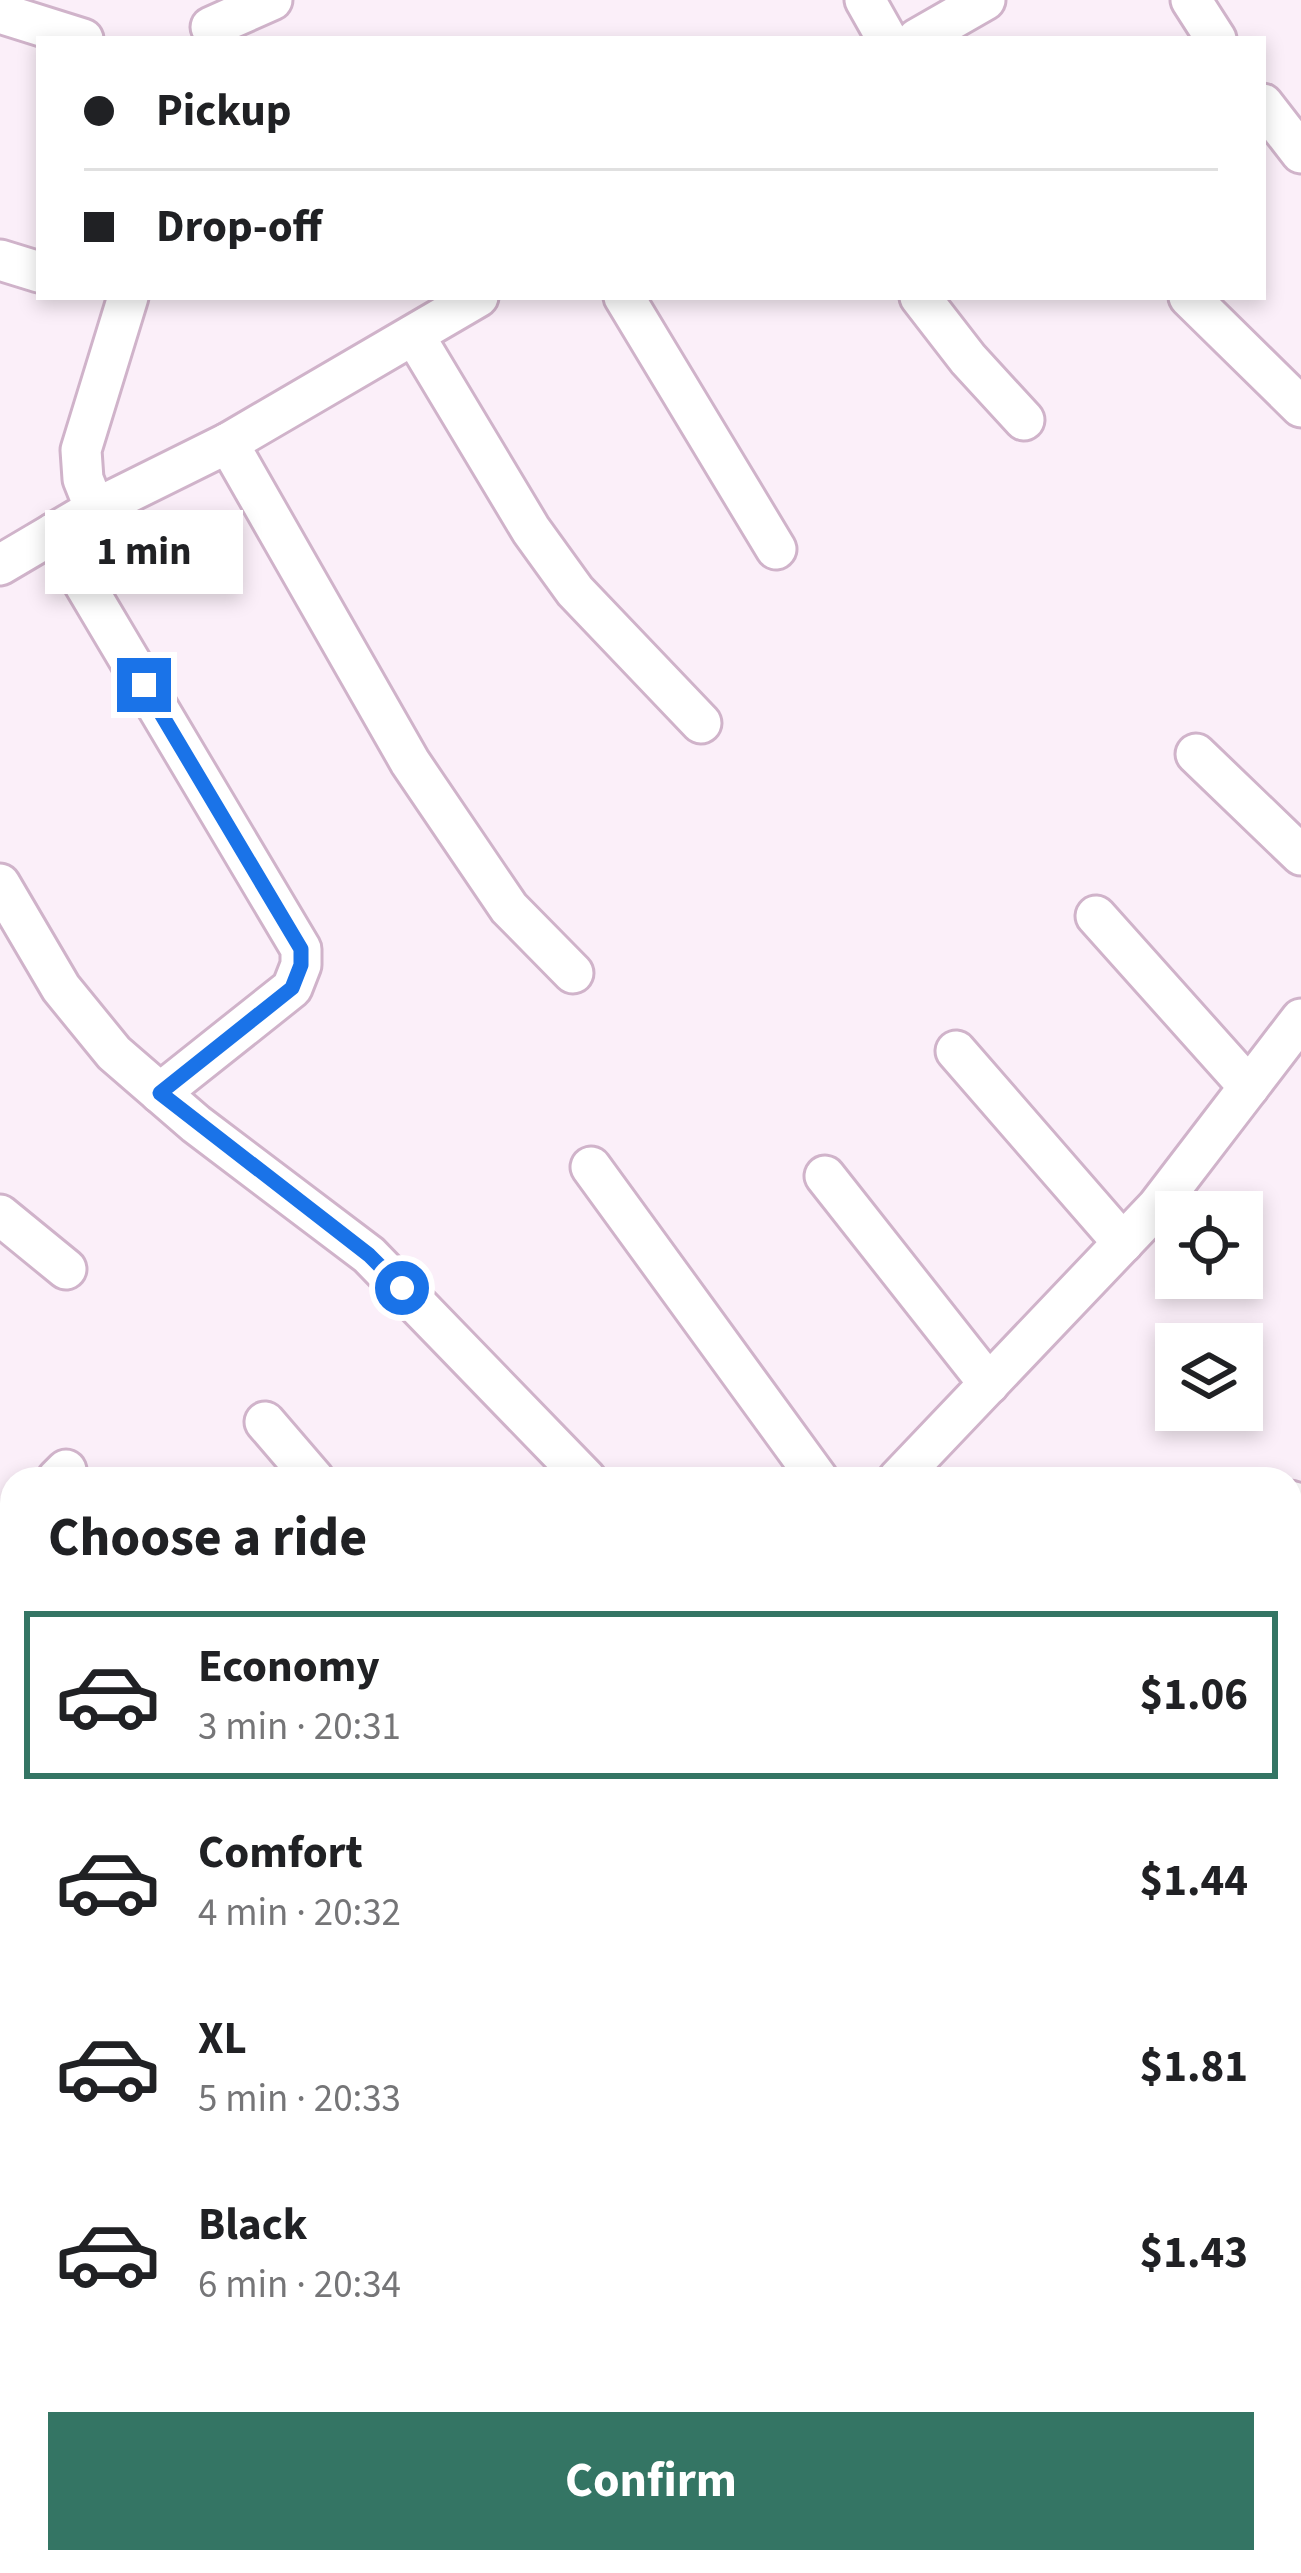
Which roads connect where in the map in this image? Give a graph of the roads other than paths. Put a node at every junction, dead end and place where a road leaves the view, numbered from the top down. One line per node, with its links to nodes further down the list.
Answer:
1 (272, 0): 6 (street)
2 (865, 0): 8 (street)
3 (1190, 0): 10 (street)
4 (0, 13): 7 (street)
5 (979, 16): 9 (street)
6 (212, 22)
7 (73, 36)
8 (885, 36)
9 (925, 36)
10 (1214, 36)
11 (1266, 108): 12 (street)
12 (1301, 152)
13 (0, 260): 14 (street)
14 (36, 271)
15 (123, 300): 24 (street)
16 (473, 300): 20 (street)
17 (626, 300): 26 (street)
18 (922, 300): 22 (street)
19 (1193, 300): 21 (street)
20 (415, 335): 23 (street); 27 (street)
21 (1301, 407)
22 (1024, 419)
23 (228, 442): 24 (street); 32 (street)
24 (95, 509): 25 (street)
25 (19, 544): 36 (street)
26 (776, 549)
27 (701, 723)
28 (1196, 754): 29 (street)
29 (1301, 855)
30 (0, 884): 36 (street)
31 (1096, 916): 35 (street)
32 (573, 973)
33 (1301, 1019): 35 (street)
34 (956, 1052): 40 (street)
35 (1249, 1087): 40 (street)
36 (160, 1093): 45 (street)
37 (591, 1167): 46 (street)
38 (825, 1176): 42 (street)
39 (0, 1215): 41 (street)
40 (1123, 1243): 42 (street)
41 (66, 1269)
42 (989, 1384): 47 (street)
43 (265, 1422): 44 (street)
44 (304, 1467)
45 (574, 1467)
46 (809, 1467)
47 (909, 1467)

